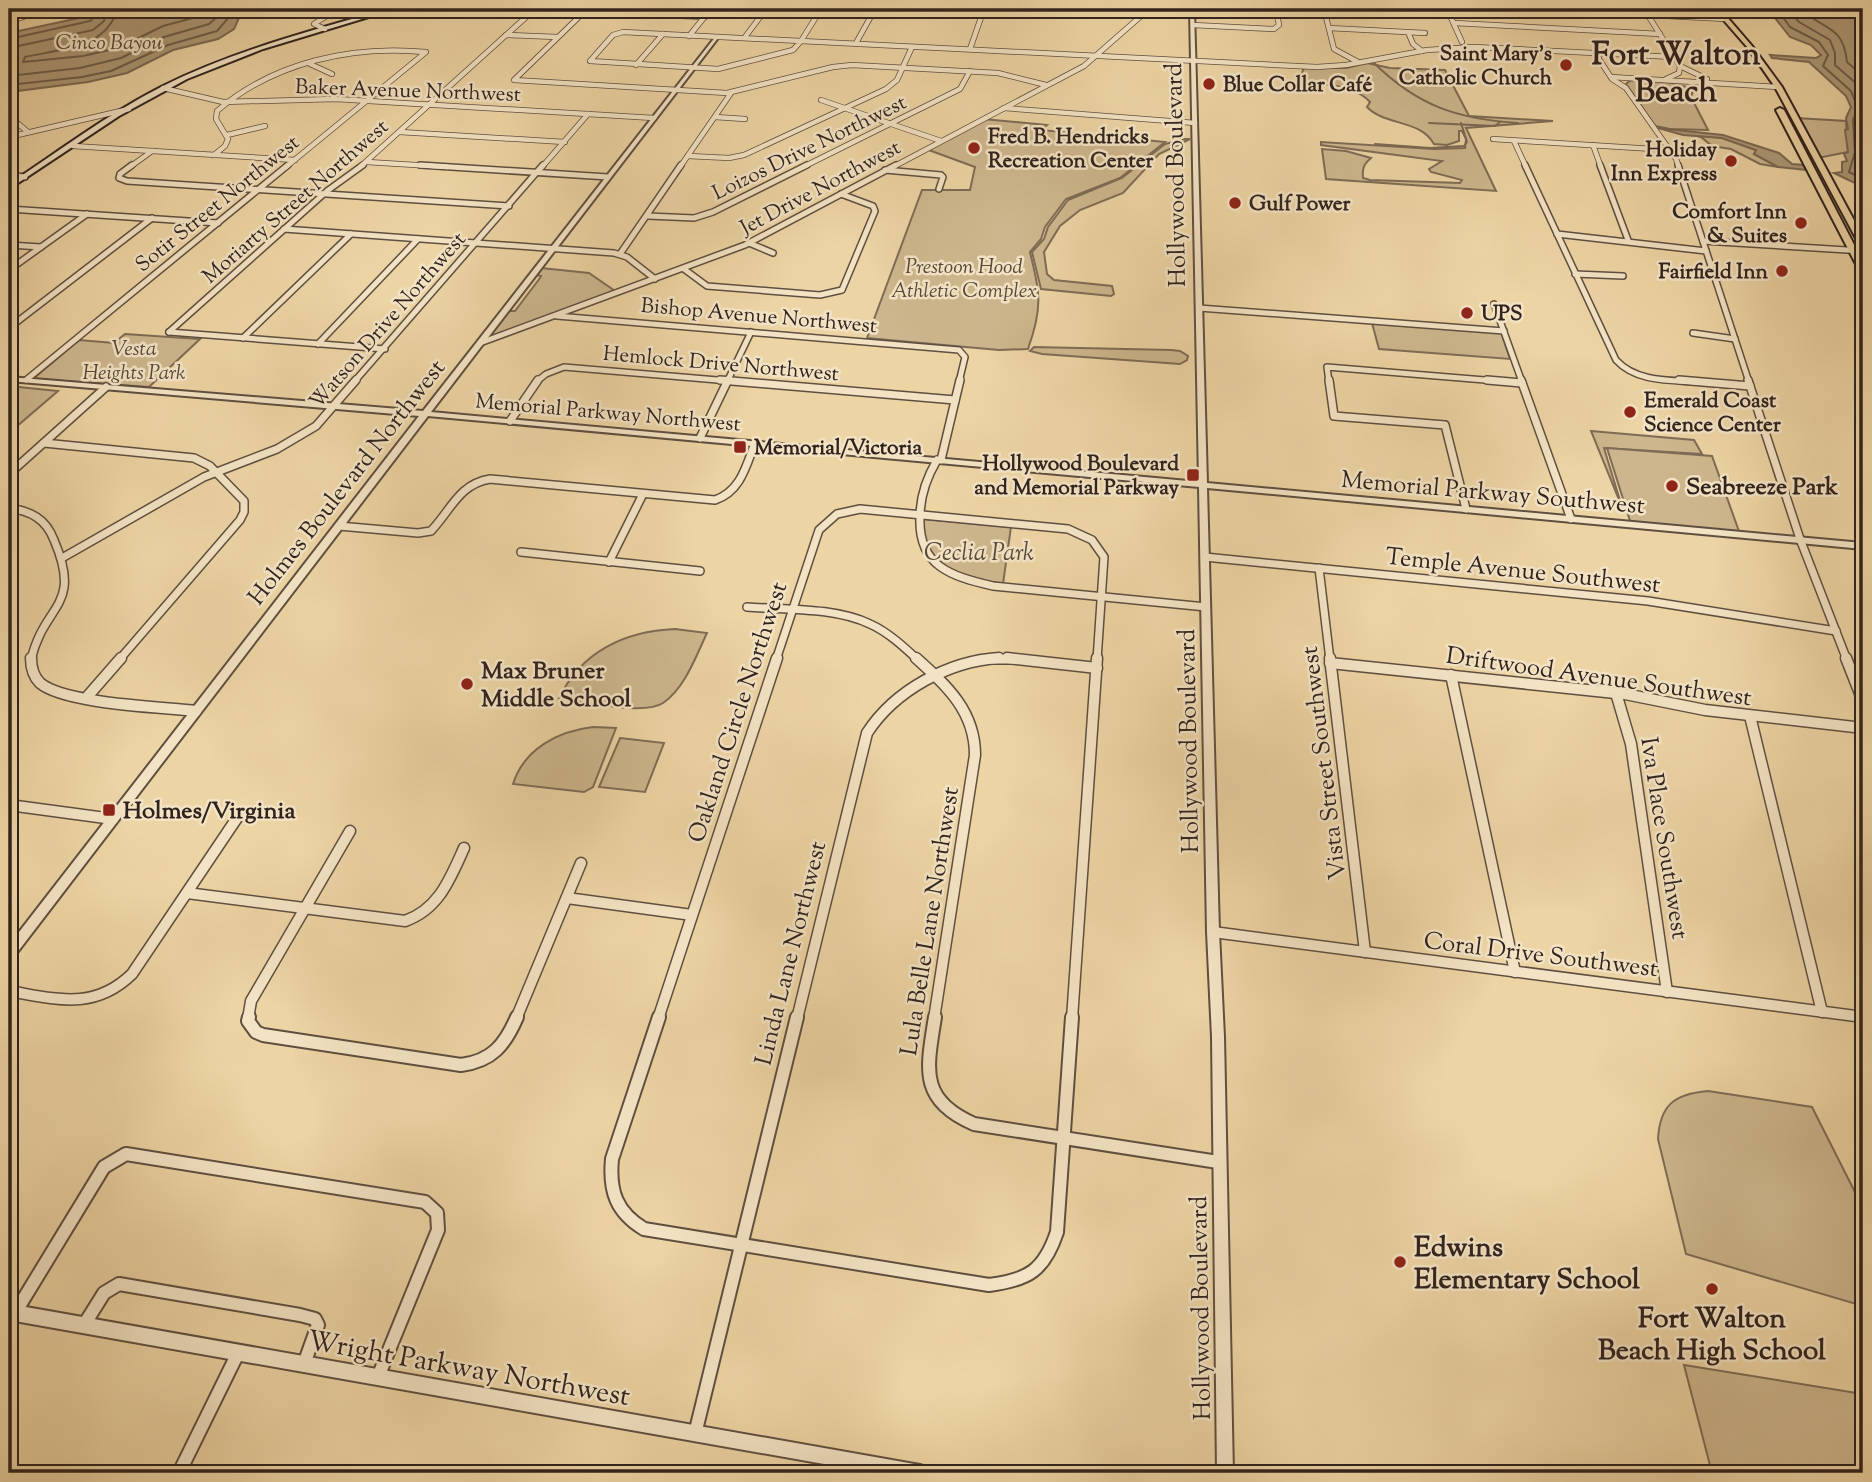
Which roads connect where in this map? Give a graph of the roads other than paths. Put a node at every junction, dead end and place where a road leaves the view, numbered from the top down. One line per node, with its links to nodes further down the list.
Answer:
1 (46, 9): 21 (street)
2 (392, 9): 17 (main road)
3 (535, 9): 31 (street, Moriarty Street Northwest)
4 (711, 9): 19 (street)
5 (766, 9): 35 (street)
6 (821, 9): 36 (street)
7 (875, 9): 38 (street)
8 (984, 9): 40 (street)
9 (1149, 9): 43 (street, Jet Drive Northwest)
10 (1192, 9): 11 (street); 23 (street, Hollywood Boulevard)
11 (1248, 9)
12 (1276, 9): 23 (street)
13 (1324, 9): 24 (street)
14 (1447, 9): 22 (street)
15 (1581, 9): 18 (street)
16 (1717, 9): 20 (highway)
17 (384, 11): 25 (main road); 25 (street)
18 (1646, 12): 20 (street); 30 (street)
19 (705, 17): 32 (street); 33 (street)
20 (1726, 19): 28 (highway)
21 (9, 22)
22 (1454, 23): 30 (street); 37 (street)
23 (1193, 25): 45 (street, Hollywood Boulevard)
24 (1329, 29): 26 (street); 46 (street)
25 (325, 30): 62 (main road)
26 (1408, 32): 27 (street); 41 (street)
27 (1426, 33)
28 (1736, 33): 59 (highway); 60 (highway)
29 (663, 34): 32 (street); 48 (street); 48 (street)
30 (1660, 34): 44 (street)
31 (506, 35): 33 (street); 68 (street, Moriarty Street Northwest)
32 (689, 36): 34 (street)
33 (557, 37): 63 (street)
34 (716, 37): 35 (street); 51 (street, Holmes Boulevard Northwest)
35 (745, 37): 36 (street)
36 (801, 40): 38 (street); 51 (street)
37 (1462, 42)
38 (856, 43): 39 (street)
39 (912, 47): 40 (street); 50 (street)
40 (970, 50): 43 (street)
41 (1422, 51): 42 (street); 46 (street)
42 (1595, 53): 44 (street); 54 (street)
43 (1098, 55): 45 (street); 58 (street, Jet Drive Northwest)
44 (1674, 57): 49 (street)
45 (1194, 60): 46 (street); 77 (street, Hollywood Boulevard)
46 (1358, 62)
47 (310, 64): 53 (street); 66 (street, Sotir Street Northwest); 67 (street)
48 (636, 65): 51 (street)
49 (1680, 66): 56 (street); 57 (street)
50 (902, 67): 52 (street); 64 (street); 69 (street)
51 (692, 69): 63 (street, Holmes Boulevard Northwest)
52 (970, 71): 58 (street); 80 (street, Loizos Drive Northwest)
53 (332, 74)
54 (1611, 77): 55 (street); 61 (street)
55 (1629, 78): 56 (street); 61 (street)
56 (1664, 80): 57 (street)
57 (1728, 83): 59 (street)
58 (1046, 85): 70 (street, Jet Drive Northwest)
59 (1766, 86): 60 (street); 78 (highway)
60 (1778, 87): 79 (highway)
61 (1626, 88): 92 (street)
62 (163, 89): 67 (street, Baker Avenue Northwest); 71 (main road)
63 (674, 91): 64 (street); 75 (street, Holmes Boulevard Northwest)
64 (732, 93): 74 (street)
65 (821, 100): 69 (street)
66 (367, 101): 67 (street, Baker Avenue Northwest); 68 (street, Baker Avenue Northwest); 96 (street, Sotir Street Northwest)
67 (226, 102): 84 (street)
68 (430, 104): 72 (street, Baker Avenue Northwest); 83 (street, Moriarty Street Northwest)
69 (845, 108): 80 (street); 95 (street)
70 (1004, 108): 77 (street); 87 (street, Jet Drive Northwest)
71 (129, 109): 82 (street); 91 (main road)
72 (588, 114): 75 (street, Baker Avenue Northwest); 89 (street, Watson Drive Northwest)
73 (9, 116): 82 (street)
74 (715, 117): 76 (street); 95 (street)
75 (654, 118): 102 (street, Holmes Boulevard Northwest)
76 (745, 119)
77 (1195, 122): 140 (street, Hollywood Boulevard)
78 (1788, 122): 79 (highway); 103 (highway)
79 (1800, 123): 104 (highway)
80 (890, 124): 87 (street); 113 (street, Loizos Drive Northwest)
81 (265, 126): 84 (street)
82 (28, 132): 85 (street)
83 (400, 132): 89 (street); 97 (street, Moriarty Street Northwest)
84 (227, 135): 94 (street)
85 (9, 137)
86 (1493, 139): 88 (street)
87 (941, 141): 98 (street, Jet Drive Northwest)
88 (1514, 141): 90 (street); 118 (street)
89 (565, 142): 99 (street, Watson Drive Northwest)
90 (1593, 145): 92 (street); 120 (street)
91 (72, 146): 93 (street); 101 (main road)
92 (1670, 150): 121 (street)
93 (152, 151): 94 (street); 106 (street)
94 (214, 155): 96 (street)
95 (688, 156): 113 (street)
96 (295, 160): 106 (street, Sotir Street Northwest)
97 (368, 162): 99 (street); 108 (street, Moriarty Street Northwest)
98 (886, 170): 107 (street); 109 (street, Jet Drive Northwest)
99 (538, 173): 102 (street); 110 (street, Watson Drive Northwest)
100 (9, 175): 101 (street)
101 (25, 177): 105 (main road)
102 (608, 177): 127 (street, Holmes Boulevard Northwest)
103 (1816, 177): 104 (highway); 129 (highway)
104 (1833, 186): 124 (highway)
105 (9, 187)
106 (258, 189): 108 (street); 115 (street, Sotir Street Northwest)
107 (939, 189)
108 (324, 194): 110 (street); 116 (street, Moriarty Street Northwest)
109 (841, 194): 123 (street, Jet Drive Northwest); 133 (street)
110 (509, 206): 122 (street, Watson Drive Northwest)
111 (9, 209): 112 (street)
112 (87, 214): 114 (street); 126 (street)
113 (648, 216): 132 (street)
114 (152, 218): 115 (street); 142 (street)
115 (218, 223): 152 (street, Sotir Street Northwest)
116 (284, 229): 117 (street); 146 (street, Moriarty Street Northwest)
117 (351, 234): 119 (street); 146 (street)
118 (1557, 234): 120 (street); 136 (street)
119 (418, 239): 122 (street); 149 (street)
120 (1628, 240): 128 (street)
121 (1703, 241): 128 (street); 129 (street)
122 (478, 243): 127 (street); 150 (street, Watson Drive Northwest)
123 (748, 243): 131 (street); 133 (street, Jet Drive Northwest)
124 (1863, 244)
125 (9, 245): 126 (street)
126 (41, 247): 134 (street)
127 (553, 248): 132 (street); 148 (street, Holmes Boulevard Northwest)
128 (1706, 251): 147 (street)
129 (1853, 251): 130 (street); 135 (highway)
130 (1863, 251)
131 (773, 253)
132 (620, 254): 138 (street)
133 (684, 269): 138 (street, Jet Drive Northwest)
134 (9, 270)
135 (1863, 270)
136 (1575, 274): 137 (street); 155 (street)
137 (1623, 276)
138 (655, 279): 141 (street, Jet Drive Northwest)
139 (1494, 304): 143 (street)
140 (1199, 308): 143 (street); 167 (street, Hollywood Boulevard)
141 (554, 316): 144 (street, Bishop Avenue Northwest); 148 (street, Jet Drive Northwest)
142 (9, 328)
143 (1504, 331): 154 (street)
144 (751, 332): 153 (street); 157 (street, Bishop Avenue Northwest)
145 (1693, 333): 147 (street)
146 (243, 338): 149 (street)
147 (1735, 339): 155 (street)
148 (480, 343): 159 (street, Holmes Boulevard Northwest)
149 (318, 344): 150 (street)
150 (385, 349): 158 (street, Watson Drive Northwest)
151 (9, 379): 152 (street, Memorial Parkway Northwest)
152 (26, 380): 156 (street, Memorial Parkway Northwest)
153 (727, 381): 157 (street, Hemlock Drive Northwest); 160 (street, Hemlock Drive Northwest); 161 (street)
154 (1522, 383): 170 (street); 172 (street)
155 (1750, 386): 174 (street)
156 (106, 387): 158 (street, Memorial Parkway Northwest); 162 (street)
157 (955, 400): 164 (street)
158 (336, 406): 159 (street, Memorial Parkway Northwest); 165 (street, Watson Drive Northwest)
159 (426, 413): 160 (street, Memorial Parkway Northwest); 173 (street, Holmes Boulevard Northwest)
160 (510, 421): 161 (street, Memorial Parkway Northwest)
161 (700, 438): 163 (street, Memorial Parkway Northwest)
162 (44, 443): 165 (street); 166 (street)
163 (755, 443): 164 (street, Memorial Parkway Northwest); 168 (street)
164 (939, 460): 167 (street, Memorial Parkway Northwest); 171 (street)
165 (217, 472): 178 (street, Watson Drive Northwest); 192 (street)
166 (9, 474)
167 (1203, 484): 170 (street, Memorial Parkway Southwest); 177 (street, Hollywood Boulevard)
168 (643, 494): 173 (street); 179 (street)
169 (9, 508): 178 (street)
170 (1466, 509): 172 (street, Memorial Parkway Southwest)
171 (919, 515): 182 (street); 182 (street, Oakland Circle Northwest); 185 (street, Oakland Circle Northwest)
172 (1571, 519): 174 (street, Memorial Parkway Southwest)
173 (339, 526): 194 (street, Holmes Boulevard Northwest)
174 (1801, 540): 175 (street, Memorial Parkway Southwest); 186 (street)
175 (1863, 546)
176 (521, 552): 179 (street)
177 (1205, 557): 180 (street, Temple Avenue Southwest); 184 (street, Hollywood Boulevard)
178 (62, 558): 192 (street)
179 (609, 562): 181 (street)
180 (1319, 568): 186 (street, Temple Avenue Southwest); 187 (street, Vista Street Southwest)
181 (700, 571)
182 (1102, 596): 184 (street); 188 (street, Oakland Circle Northwest)
183 (747, 607): 185 (street, Lula Belle Lane Northwest)
184 (1206, 607): 207 (street, Hollywood Boulevard)
185 (792, 611): 190 (street, Lula Belle Lane Northwest); 206 (street, Oakland Circle Northwest)
186 (1836, 631): 193 (street)
187 (1330, 663): 189 (street, Driftwood Avenue Southwest); 208 (street, Vista Street Southwest)
188 (1097, 668): 190 (street, Linda Lane Northwest); 215 (street, Oakland Circle Northwest)
189 (1451, 675): 191 (street, Driftwood Avenue Southwest); 210 (street)
190 (933, 677): 215 (street, Lula Belle Lane Northwest); 217 (street, Linda Lane Northwest)
191 (1616, 693): 195 (street, Driftwood Avenue Southwest); 212 (street, Iva Place Southwest)
192 (87, 697): 194 (street)
193 (1863, 701)
194 (196, 711): 199 (street, Holmes Boulevard Northwest)
195 (1750, 716): 196 (street, Driftwood Avenue Southwest); 213 (street)
196 (1863, 728)
197 (9, 805): 199 (street)
198 (237, 818): 203 (street)
199 (113, 819): 209 (street, Holmes Boulevard Northwest)
200 (349, 831): 205 (street)
201 (464, 848): 205 (street)
202 (581, 863): 204 (street)
203 (187, 893): 205 (street); 211 (street)
204 (567, 898): 205 (street); 206 (street)
205 (305, 909)
206 (692, 915): 217 (street, Oakland Circle Northwest)
207 (1213, 932): 208 (street, Coral Drive Southwest); 216 (street, Hollywood Boulevard)
208 (1365, 952): 210 (street, Coral Drive Southwest)
209 (9, 954)
210 (1516, 972): 212 (street, Coral Drive Southwest)
211 (9, 991)
212 (1667, 992): 213 (street, Coral Drive Southwest)
213 (1822, 1012): 214 (street, Coral Drive Southwest)
214 (1863, 1017)
215 (1064, 1139): 216 (street, Lula Belle Lane Northwest); 217 (street, Oakland Circle Northwest)
216 (1218, 1162): 226 (street, Hollywood Boulevard)
217 (741, 1246): 223 (street, Linda Lane Northwest)
218 (12, 1312): 219 (street, Wright Parkway Northwest); 222 (street)
219 (84, 1325): 220 (street, Wright Parkway Northwest); 221 (street)
220 (238, 1353): 221 (street, Wright Parkway Northwest); 224 (street)
221 (304, 1364): 222 (street, Wright Parkway Northwest)
222 (378, 1377): 223 (street, Wright Parkway Northwest)
223 (695, 1433): 225 (street, Wright Parkway Northwest)
224 (179, 1473)
225 (920, 1473)
226 (1225, 1473)

